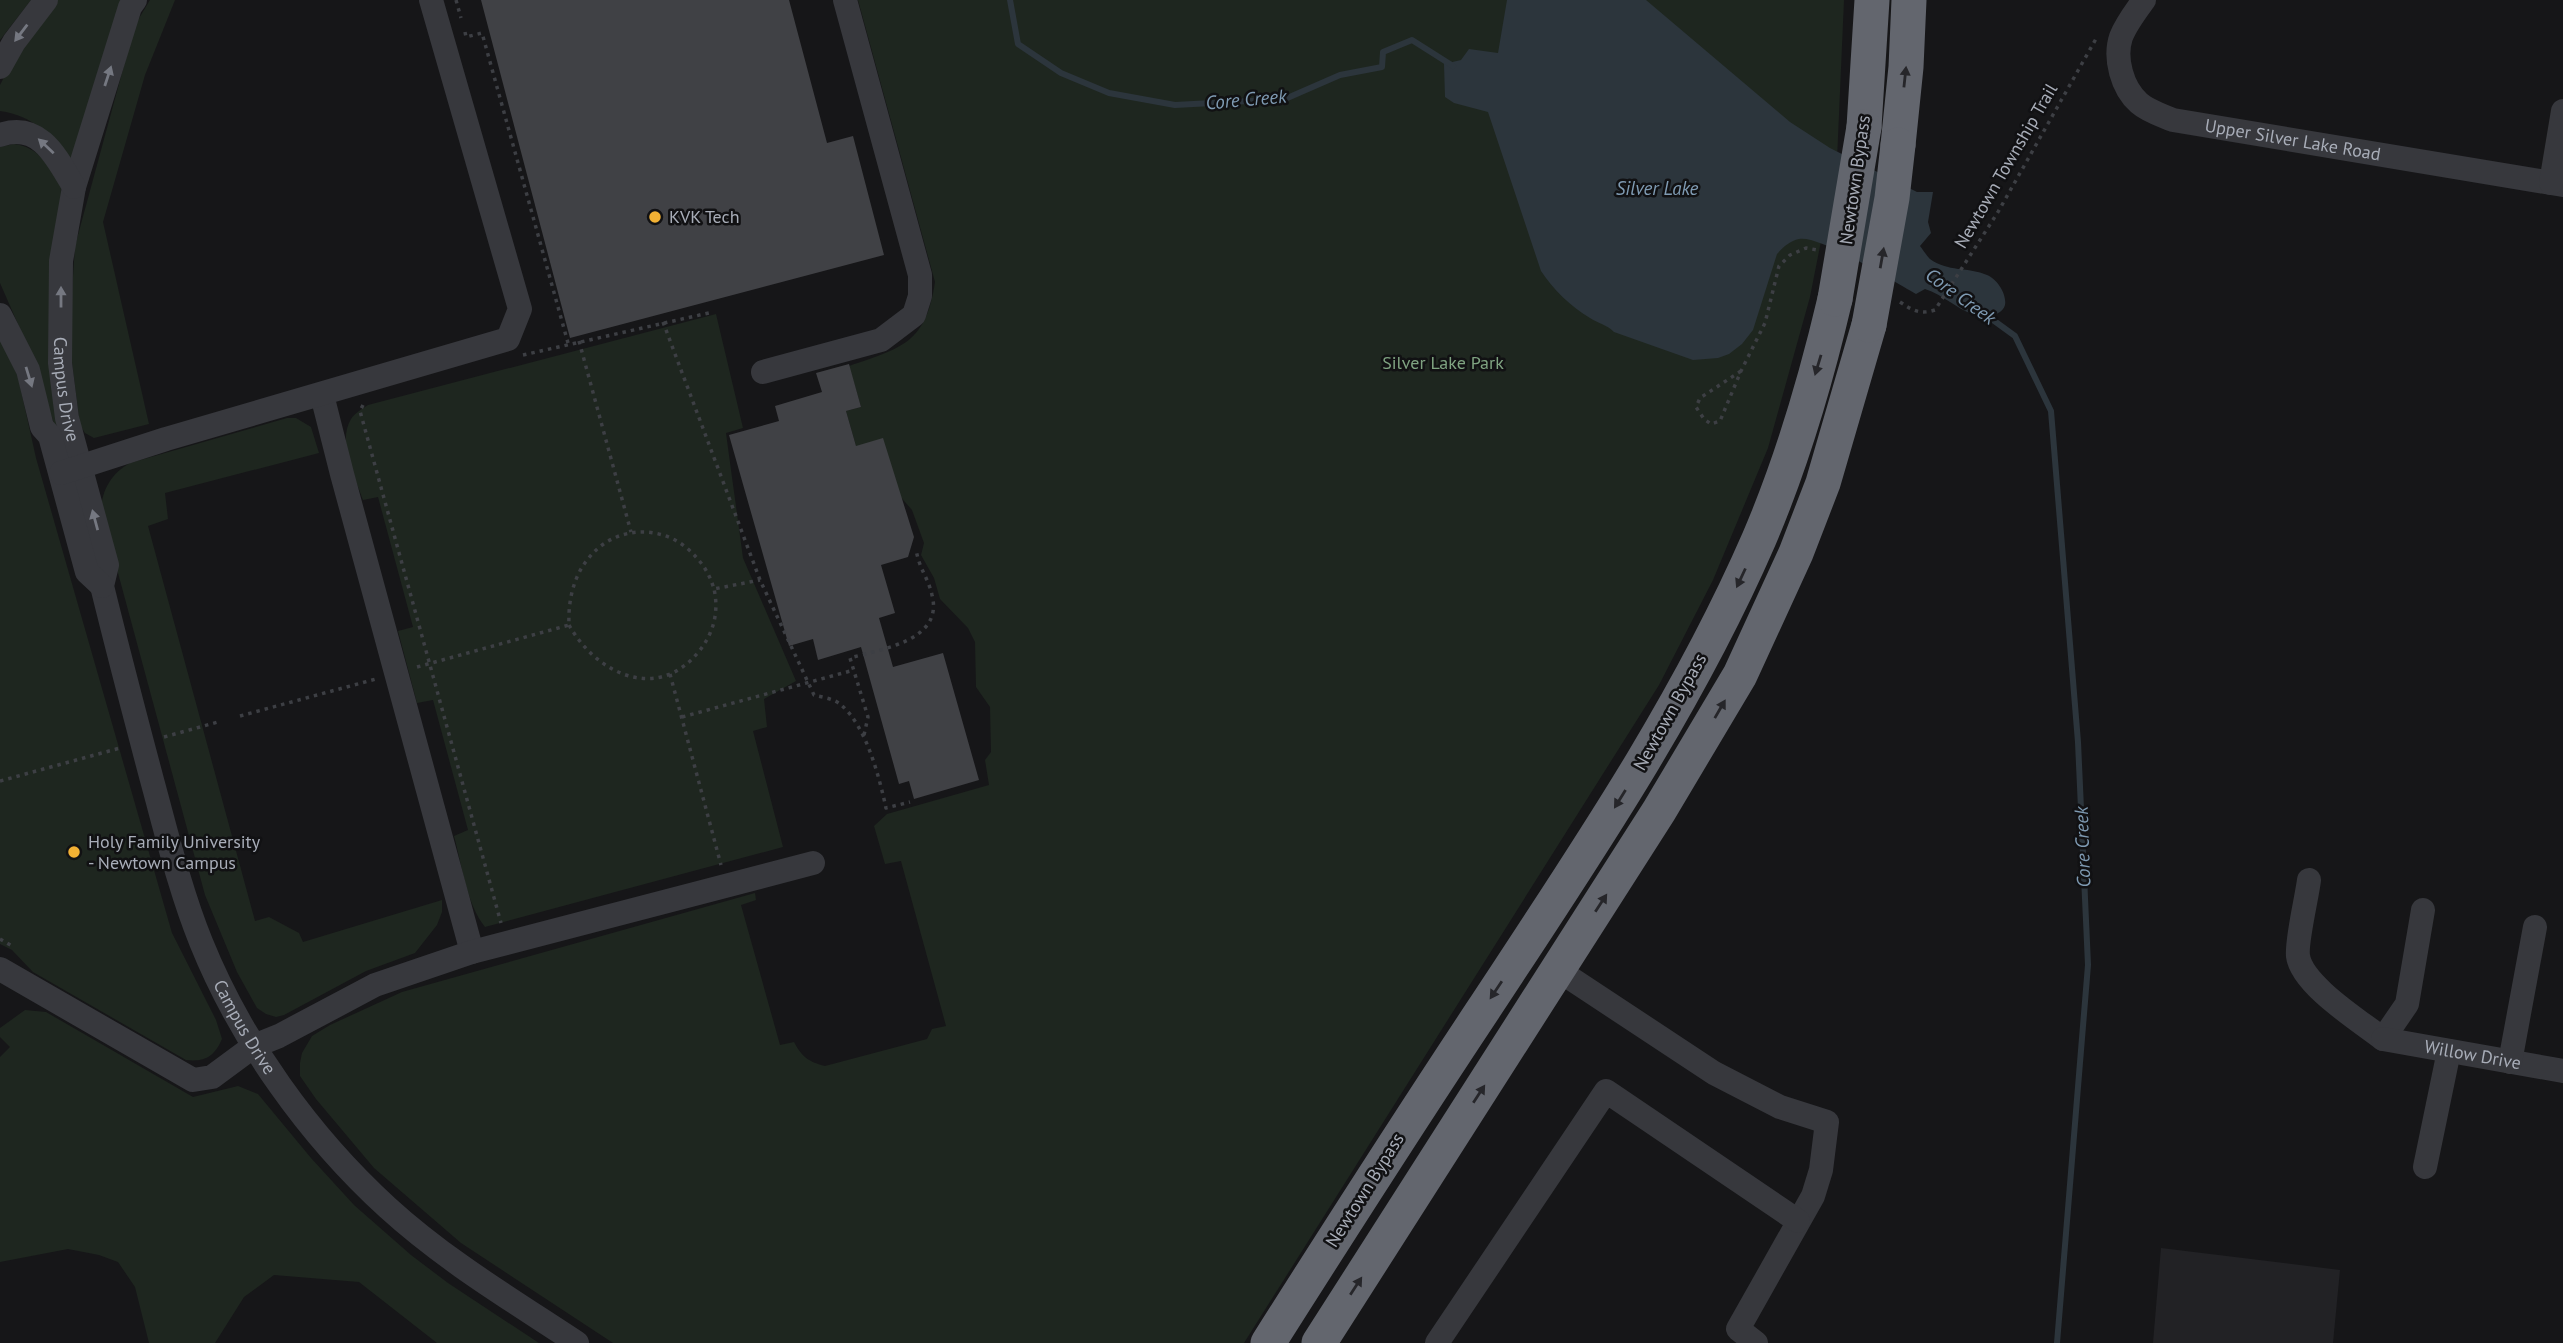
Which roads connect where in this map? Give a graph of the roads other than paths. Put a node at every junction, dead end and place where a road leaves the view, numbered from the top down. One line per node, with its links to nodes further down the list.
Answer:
1 (46, 0): 8 (street, one-way to 8)
2 (135, 0): 12 (street, Campus Drive, one-way to 2)
3 (431, 0): 15 (street)
4 (845, 0): 14 (street)
5 (1872, 0): 32 (highway, Newtown Bypass, one-way to 32, bridge)
6 (1909, 0): 23 (highway, Newtown Bypass, one-way to 6, bridge)
7 (2144, 0): 11 (street, Upper Silver Lake Road)
8 (0, 67)
9 (2563, 111): 11 (street)
10 (0, 135): 12 (street, one-way to 10)
11 (2557, 184)
12 (74, 187): 16 (street, Campus Drive, one-way to 12)
13 (0, 315): 16 (street, Campus Drive, one-way to 16)
14 (763, 372)
15 (322, 395): 16 (street); 21 (street)
16 (71, 470): 25 (street, Campus Drive)
17 (813, 863): 21 (street)
18 (2309, 880): 24 (street)
19 (2423, 910): 24 (street)
20 (2535, 927): 27 (street)
21 (472, 952): 25 (street)
22 (0, 969): 25 (street)
23 (1558, 970): 30 (street); 33 (highway, Newtown Bypass, one-way to 23)
24 (2383, 1039): 26 (street, Willow Drive)
25 (254, 1046): 31 (street, Campus Drive)
26 (2449, 1051): 27 (street, Willow Drive); 29 (street)
27 (2510, 1062): 28 (street, Willow Drive)
28 (2563, 1071)
29 (2426, 1167)
30 (1798, 1221): 34 (street); 35 (street)
31 (577, 1343)
32 (1268, 1343)
33 (1319, 1343)
34 (1437, 1343)
35 (1756, 1343)

